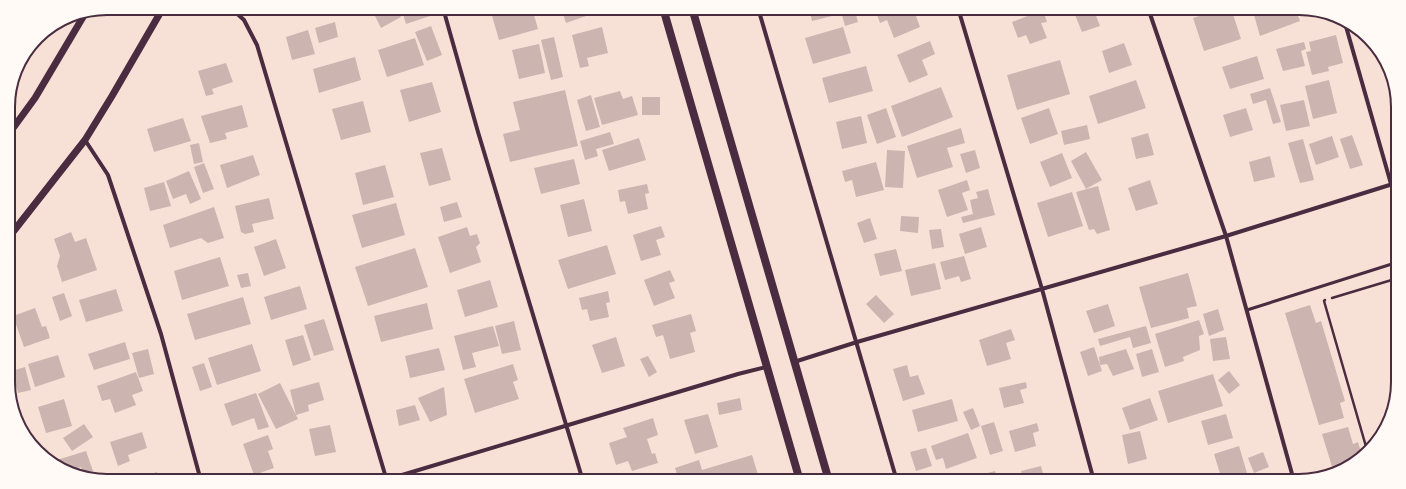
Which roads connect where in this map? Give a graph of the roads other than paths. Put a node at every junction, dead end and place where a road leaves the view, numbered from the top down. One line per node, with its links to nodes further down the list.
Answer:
1 (159, 15): 12 (street)
2 (239, 15): 25 (street)
3 (445, 15): 23 (street)
4 (665, 15): 22 (main road)
5 (694, 15): 21 (main road)
6 (760, 15): 20 (street)
7 (960, 15): 18 (street)
8 (1150, 15): 16 (street)
9 (82, 18): 11 (street)
10 (1347, 28): 13 (street)
11 (15, 125)
12 (85, 140): 15 (street); 24 (street)
13 (1391, 174)
14 (1391, 185): 16 (street)
15 (15, 229)
16 (1226, 236): 18 (street); 19 (street)
17 (1391, 264): 19 (lane)
18 (1042, 290): 20 (street); 31 (street)
19 (1247, 310): 32 (street)
20 (857, 342): 21 (street); 30 (street)
21 (794, 362): 29 (main road)
22 (766, 367): 23 (street); 28 (main road)
23 (566, 424): 26 (street); 27 (street)
24 (199, 474)
25 (385, 474)
26 (406, 474)
27 (580, 474)
28 (798, 474)
29 (827, 474)
30 (895, 474)
31 (1092, 474)
32 (1292, 474)

